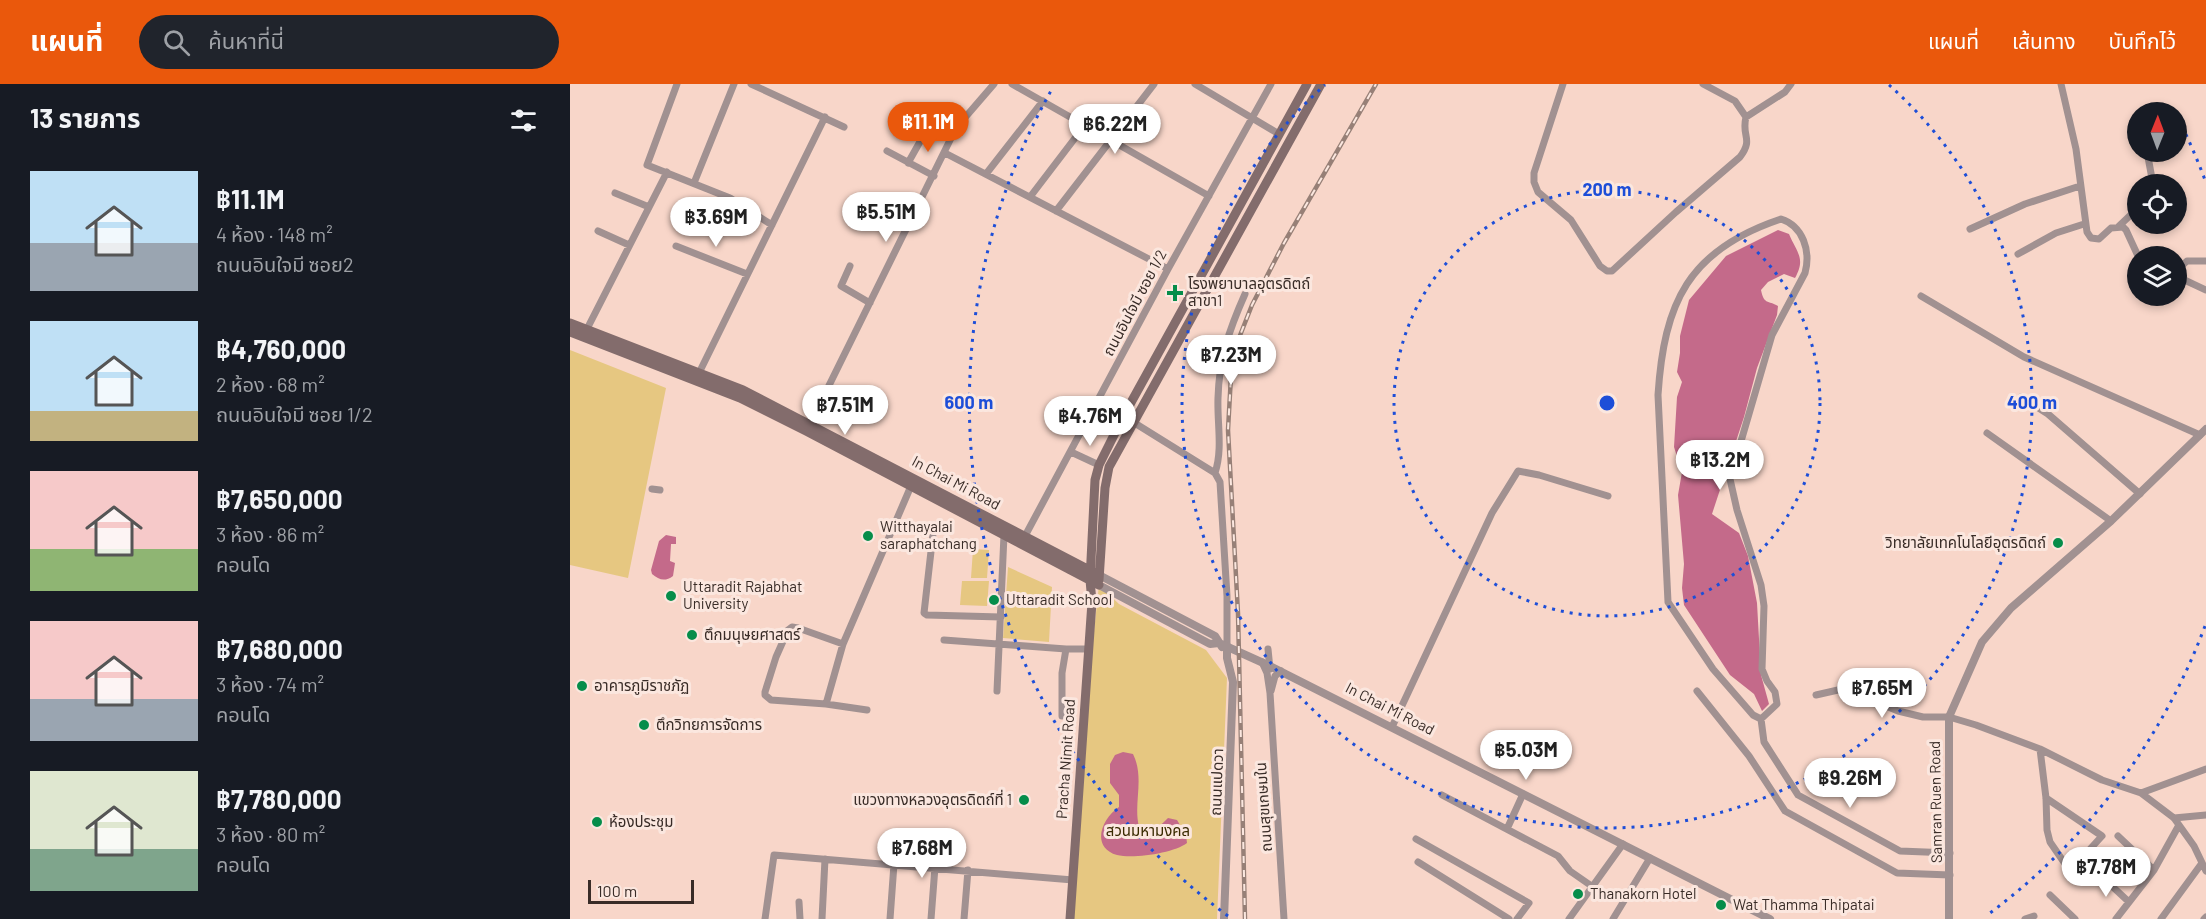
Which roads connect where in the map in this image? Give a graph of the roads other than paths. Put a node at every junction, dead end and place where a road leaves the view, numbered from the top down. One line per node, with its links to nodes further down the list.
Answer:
1 (677, 84): 27 (street)
2 (734, 84): 30 (street)
3 (994, 84): 25 (street)
4 (1012, 84): 15 (street)
5 (1154, 84): 23 (street)
6 (1195, 84): 18 (street)
7 (1271, 84): 18 (street, ถนนอินใจมี ซอย 1/2)
8 (1307, 84): 22 (main road)
9 (1321, 84): 62 (main road)
10 (1563, 84): 17 (street)
11 (1703, 84): 17 (street)
12 (1791, 84): 17 (street)
13 (2061, 84): 31 (street)
14 (754, 85): 16 (street)
15 (1043, 101): 19 (street); 28 (street)
16 (825, 117): 20 (street); 39 (street)
17 (1746, 117)
18 (1253, 119): 22 (street); 33 (street, ถนนอินใจมี ซอย 1/2)
19 (1085, 125): 23 (street); 34 (street)
20 (844, 127)
21 (926, 131): 26 (street)
22 (1279, 134): 67 (main road)
23 (1111, 140): 33 (street); 36 (street)
24 (887, 151): 26 (street)
25 (945, 153): 28 (street); 29 (street)
26 (909, 163): 29 (street)
27 (667, 172): 30 (street); 35 (street)
28 (986, 174): 34 (street)
29 (934, 176): 56 (street)
30 (694, 183): 39 (street)
31 (2080, 186): 38 (street); 41 (street)
32 (615, 193): 35 (street)
33 (1209, 196): 50 (street, ถนนอินใจมี ซอย 1/2)
34 (1030, 197): 36 (street)
35 (649, 207): 43 (street)
36 (1056, 210): 50 (street)
37 (2127, 216): 40 (street)
38 (2084, 224): 40 (street); 46 (street)
39 (772, 225): 51 (street)
40 (2119, 226): 45 (street)
41 (1970, 229)
42 (598, 231): 43 (street)
43 (629, 245): 58 (street)
44 (676, 246): 51 (street)
45 (2133, 246)
46 (2018, 254)
47 (2187, 261): 48 (street)
48 (2206, 261)
49 (850, 266): 56 (street)
50 (1168, 269): 66 (street, ถนนอินใจมี ซอย 1/2)
51 (747, 274): 60 (street)
52 (2187, 281): 53 (street)
53 (2206, 290)
54 (1245, 294): 68 (street)
55 (1921, 296): 64 (street)
56 (870, 303): 63 (street)
57 (570, 323): 58 (main road, In Chai Mi Road)
58 (587, 329): 60 (main road, In Chai Mi Road)
59 (570, 332): 63 (main road, In Chai Mi Road)
60 (699, 373): 63 (main road, In Chai Mi Road)
61 (2021, 397): 70 (street)
62 (1133, 423): 68 (street); 76 (main road)
63 (808, 427): 69 (main road, In Chai Mi Road)
64 (2203, 432): 70 (street, Samran Ruen Road)
65 (1987, 433): 72 (street)
66 (1071, 452): 67 (street); 75 (street, ถนนอินใจมี ซอย 1/2)
67 (1099, 465): 76 (main road)
68 (1215, 473): 81 (street)
69 (913, 482): 74 (main road, In Chai Mi Road); 80 (street)
70 (2140, 494): 72 (street, Samran Ruen Road)
71 (1608, 496): 98 (street)
72 (2111, 521): 96 (street, Samran Ruen Road)
73 (934, 525): 77 (street)
74 (1006, 531): 75 (main road, In Chai Mi Road); 76 (main road, In Chai Mi Road); 77 (street)
75 (1025, 536): 76 (main road, In Chai Mi Road)
76 (1094, 578): 81 (street, In Chai Mi Road); 84 (main road, Pracha Nimit Road)
77 (1001, 617): 79 (street)
78 (944, 640): 79 (street)
79 (1000, 643): 83 (street); 89 (street)
80 (843, 644): 93 (street); 93 (street)
81 (1223, 645): 85 (street, In Chai Mi Road); 86 (street)
82 (1268, 648): 87 (street, ถนนสุขเกษมใน)
83 (1066, 649): 84 (street); 95 (street)
84 (1089, 649): 123 (main road, Pracha Nimit Road)
85 (1239, 651): 86 (street); 87 (street, In Chai Mi Road)
86 (1228, 661): 137 (street, ถนนแปดวา)
87 (1266, 664): 88 (street, In Chai Mi Road); 91 (street, ถนนสุขเกษมใน)
88 (1281, 671): 91 (street); 98 (street, In Chai Mi Road)
89 (997, 691)
90 (1697, 691): 121 (street)
91 (1270, 693): 138 (street, ถนนสุขเกษมใน)
92 (1816, 695): 96 (street)
93 (826, 704): 94 (street)
94 (867, 710)
95 (1062, 717)
96 (1949, 717): 99 (street); 111 (street, Samran Ruen Road)
97 (1761, 719): 97 (street); 111 (street)
98 (1392, 728): 101 (street, In Chai Mi Road)
99 (2040, 749): 102 (street); 104 (street)
100 (2206, 769): 102 (street)
101 (1523, 794): 107 (street); 110 (street, In Chai Mi Road)
102 (2141, 794): 106 (street)
103 (1442, 795): 107 (street)
104 (2046, 798): 104 (street)
105 (2206, 815): 106 (street)
106 (2177, 822): 115 (street); 119 (street)
107 (1507, 829): 124 (street)
108 (2118, 836): 119 (street)
109 (1416, 839): 129 (street)
110 (1623, 844): 112 (street, In Chai Mi Road); 124 (street)
111 (1950, 853): 121 (street, Samran Ruen Road)
112 (1650, 858): 141 (street); 142 (street, In Chai Mi Road)
113 (825, 859): 116 (street); 130 (street); 132 (street)
114 (1418, 862): 139 (street)
115 (2202, 863): 120 (street); 147 (street)
116 (894, 864): 117 (street); 133 (street)
117 (935, 867): 118 (street); 134 (street)
118 (968, 870): 123 (street); 135 (street)
119 (2154, 870): 127 (street)
120 (2206, 871)
121 (1950, 875): 143 (street, Samran Ruen Road)
122 (2100, 875): 127 (street)
123 (1073, 880): 136 (main road, Pracha Nimit Road)
124 (1593, 887): 140 (street)
125 (2050, 895): 145 (street)
126 (799, 902): 131 (street)
127 (2129, 902): 146 (street)
128 (2034, 916): 144 (street)
129 (1521, 918)
130 (765, 919)
131 (800, 919)
132 (822, 919)
133 (890, 919)
134 (931, 919)
135 (964, 919)
136 (1070, 919)
137 (1224, 919)
138 (1284, 919)
139 (1509, 919)
140 (1569, 919)
141 (1612, 919)
142 (1770, 919)
143 (1949, 919)
144 (2025, 919)
145 (2075, 919)
146 (2116, 919)
147 (2161, 919)

